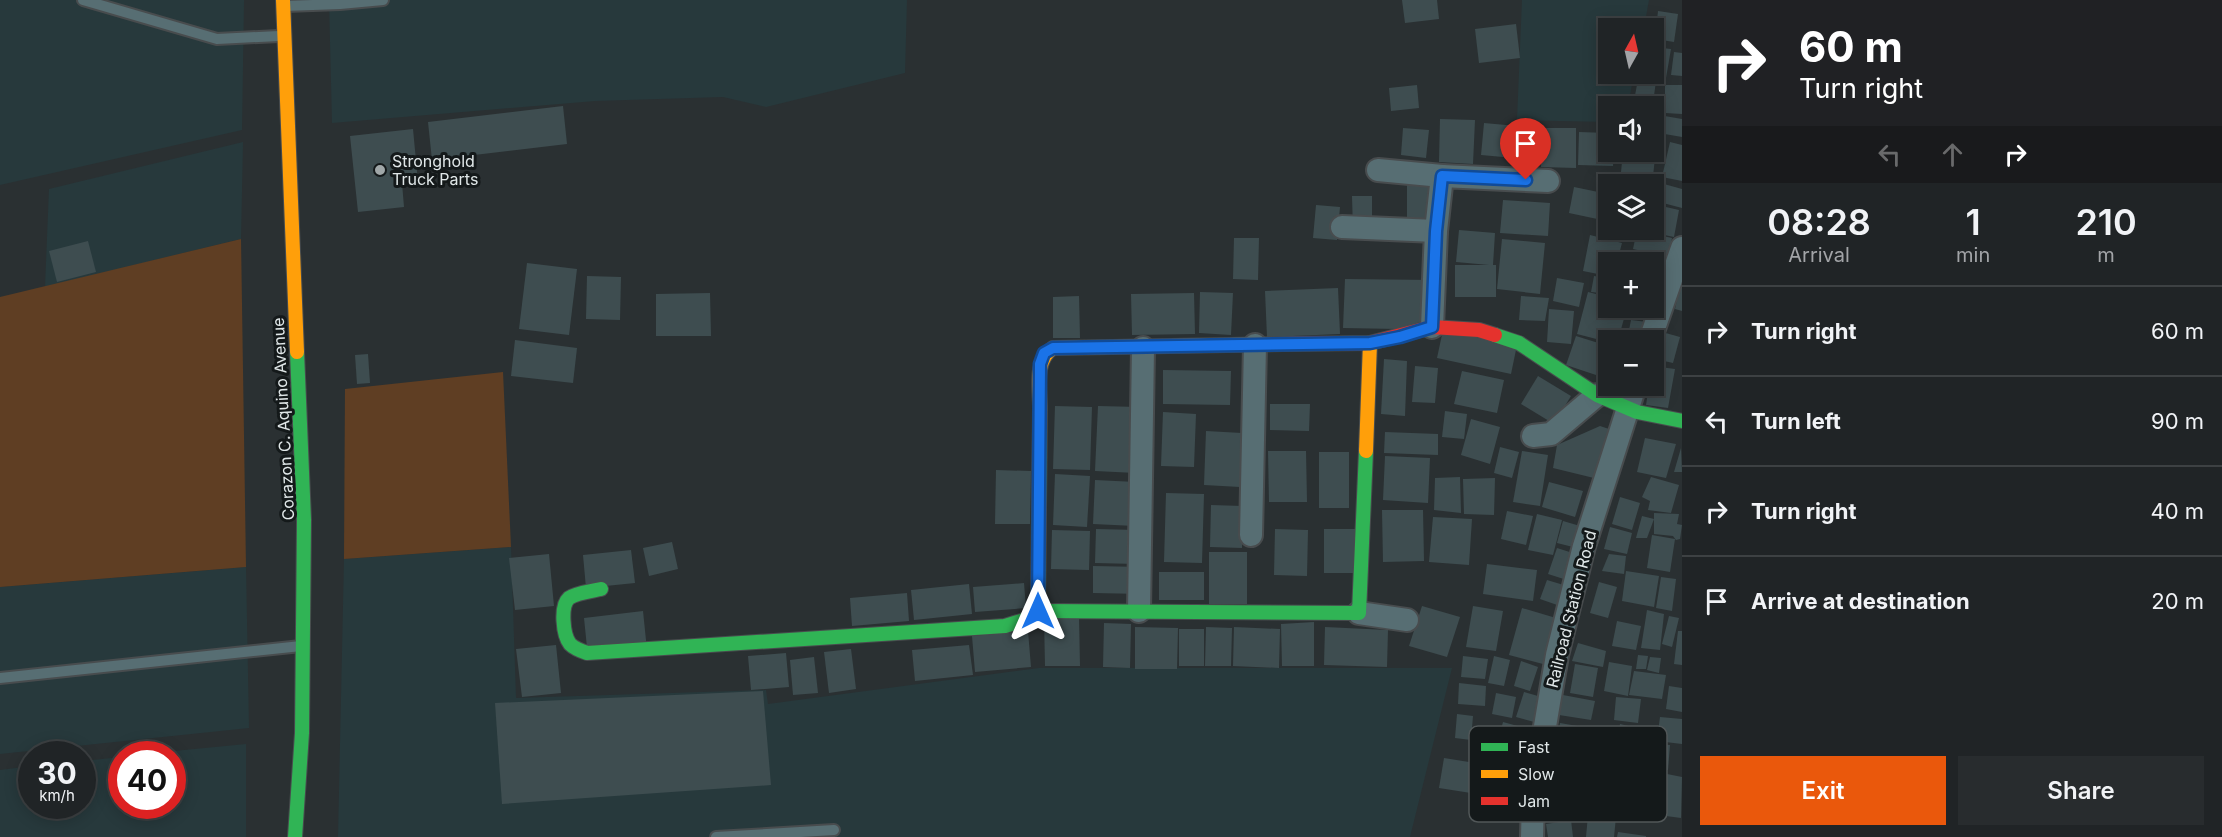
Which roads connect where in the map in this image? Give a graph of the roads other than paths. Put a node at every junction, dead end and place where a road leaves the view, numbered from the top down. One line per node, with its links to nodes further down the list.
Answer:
1 (83, 0): 4 (lane)
2 (383, 0): 3 (lane)
3 (283, 3): 4 (street, Corazon C. Aquino Avenue)
4 (283, 36): 28 (street, Corazon C. Aquino Avenue)
5 (1378, 170): 6 (street)
6 (1442, 176): 7 (street); 9 (street)
7 (1548, 181)
8 (1342, 227): 9 (street)
9 (1436, 231): 11 (street)
10 (1682, 248): 12 (street)
11 (1432, 327): 13 (street); 16 (street)
12 (1653, 330)
13 (1370, 343): 14 (street); 26 (street)
14 (1255, 345): 15 (street); 22 (street)
15 (1143, 348): 24 (street); 25 (street)
16 (1598, 395): 21 (street)
17 (1600, 396): 19 (street)
18 (1632, 396): 19 (street, Railroad Station Road)
19 (1628, 408): 20 (street); 30 (street, Railroad Station Road)
20 (1682, 421)
21 (1533, 436)
22 (1251, 535)
23 (601, 589): 24 (street)
24 (1038, 611): 25 (street)
25 (1139, 611): 26 (street)
26 (1359, 613): 27 (street)
27 (1407, 620)
28 (304, 646): 29 (lane); 33 (street, Corazon C. Aquino Avenue)
29 (0, 678)
30 (1545, 726)
31 (1532, 822): 35 (street, Railroad Station Road)
32 (834, 830): 34 (lane)
33 (295, 837)
34 (716, 837)
35 (1532, 837)

